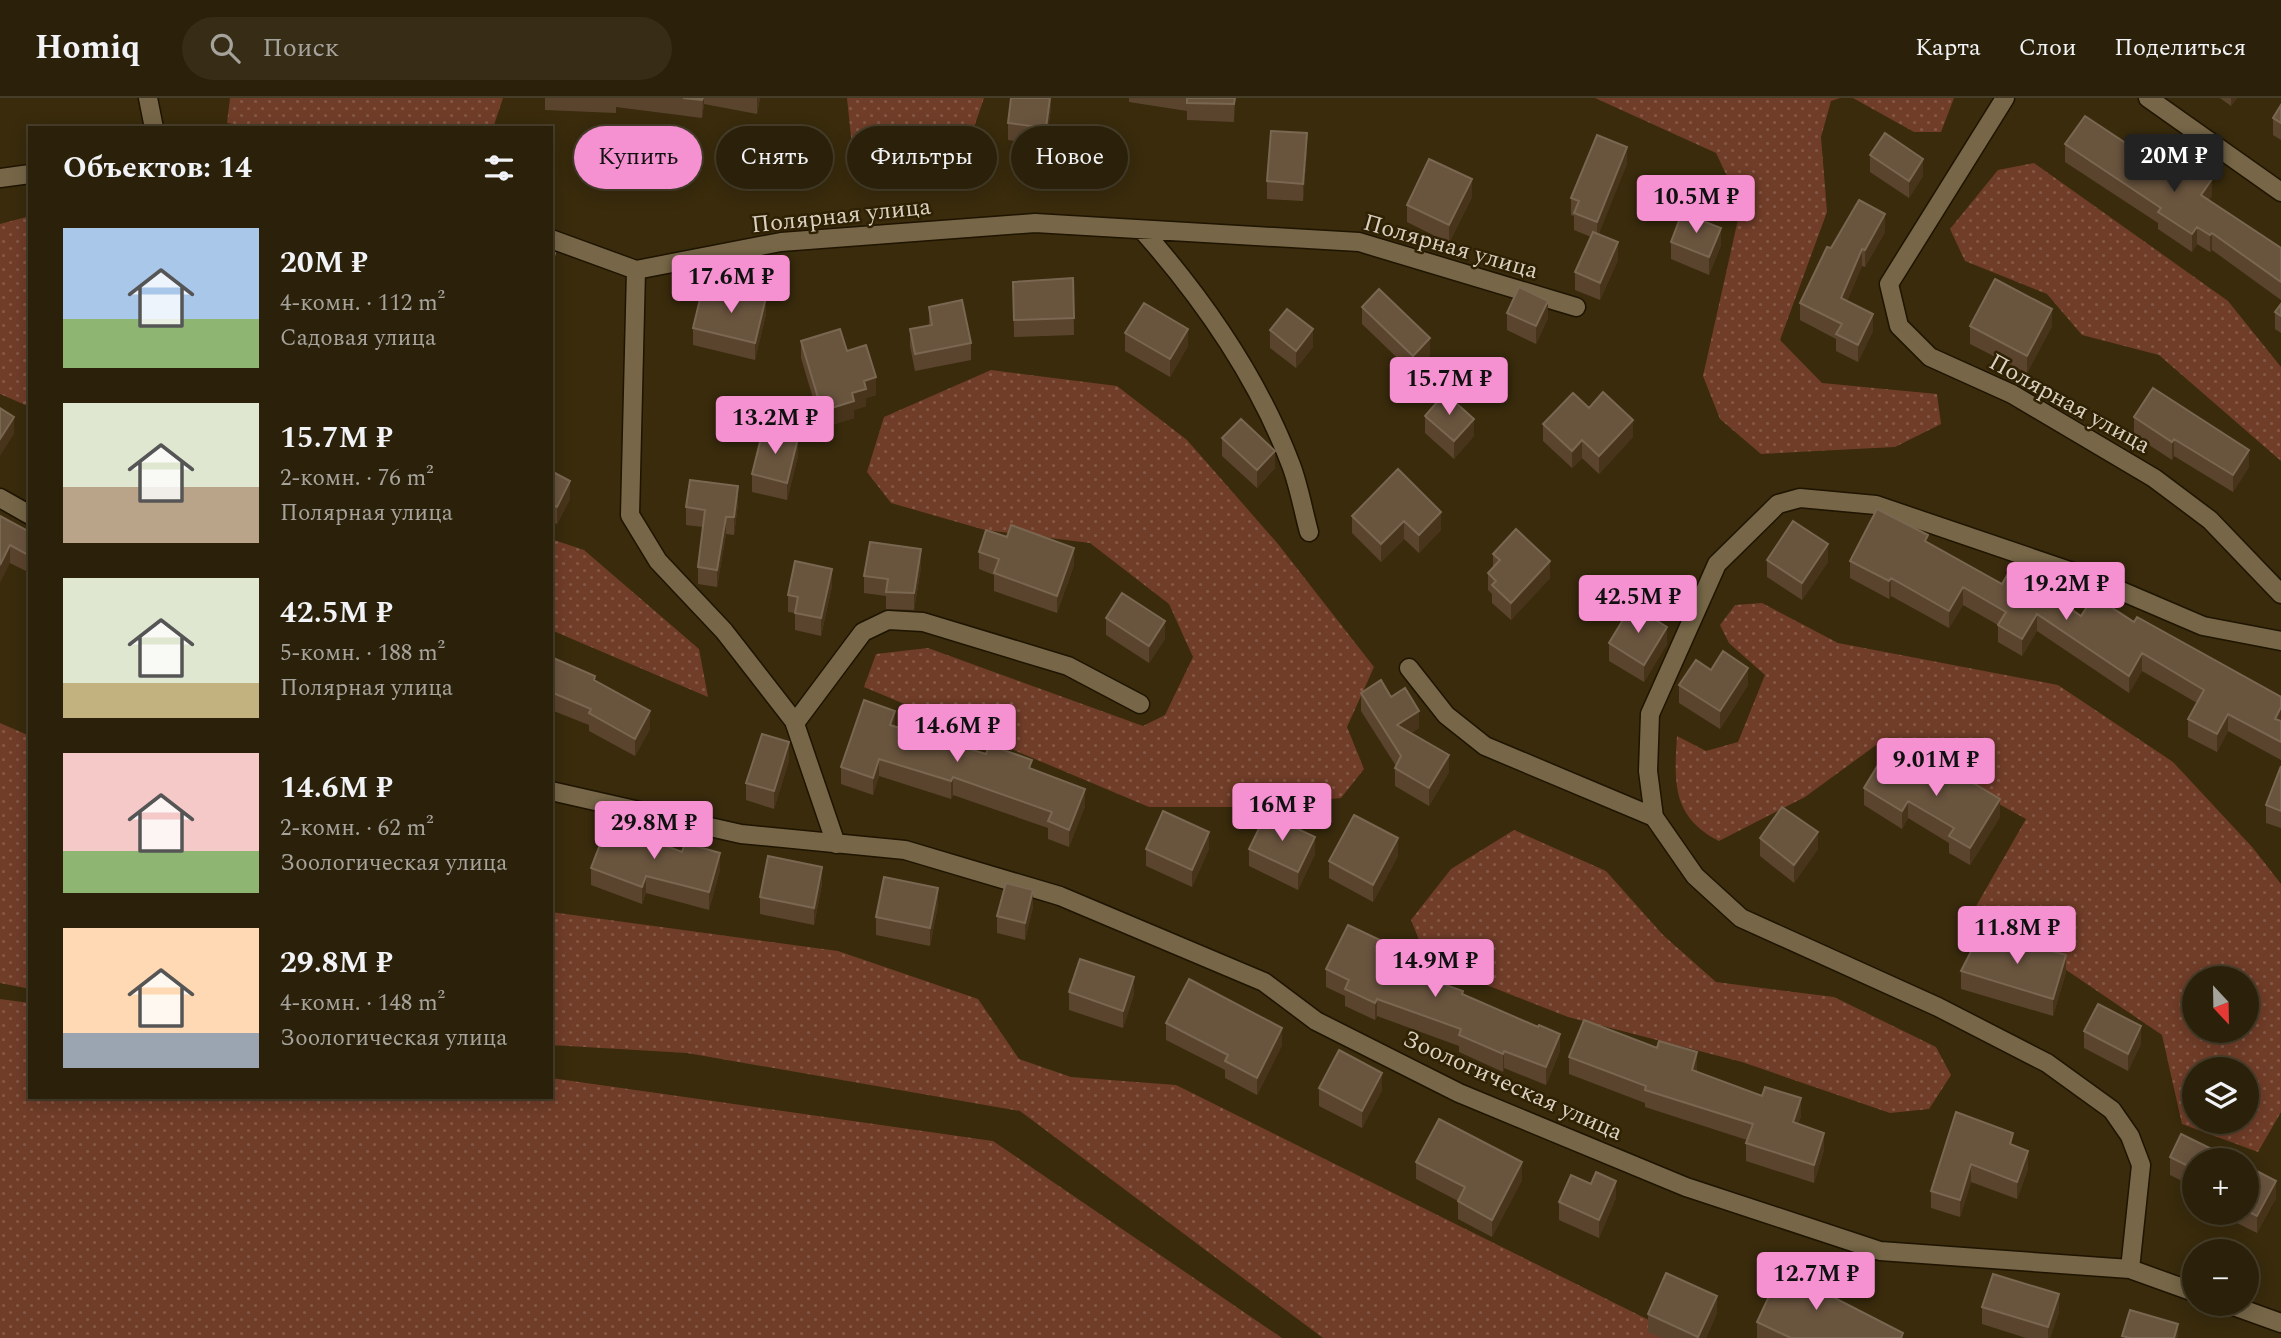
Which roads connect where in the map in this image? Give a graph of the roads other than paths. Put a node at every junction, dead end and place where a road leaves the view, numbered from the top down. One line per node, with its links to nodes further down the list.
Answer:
1 (148, 98): 4 (street)
2 (2005, 98): 15 (street, Полярная улица)
3 (2148, 98): 7 (street)
4 (154, 126)
5 (28, 174): 6 (street)
6 (0, 178)
7 (2281, 192)
8 (1143, 231): 10 (street, Полярная улица); 11 (street, Полярная улица); 14 (street)
9 (553, 240): 10 (street)
10 (636, 270): 19 (street)
11 (1576, 307)
12 (0, 498): 13 (street)
13 (28, 514)
14 (1309, 532)
15 (2281, 594)
16 (2281, 641): 21 (street)
17 (1409, 668): 21 (street)
18 (1140, 704): 19 (street)
19 (795, 723): 22 (street)
20 (553, 791): 22 (street, Зоологическая улица)
21 (1654, 817): 23 (street)
22 (836, 844): 23 (street, Зоологическая улица)
23 (2130, 1269): 24 (street, Зоологическая улица)
24 (2182, 1288)
25 (2259, 1315): 26 (street)
26 (2281, 1323)

